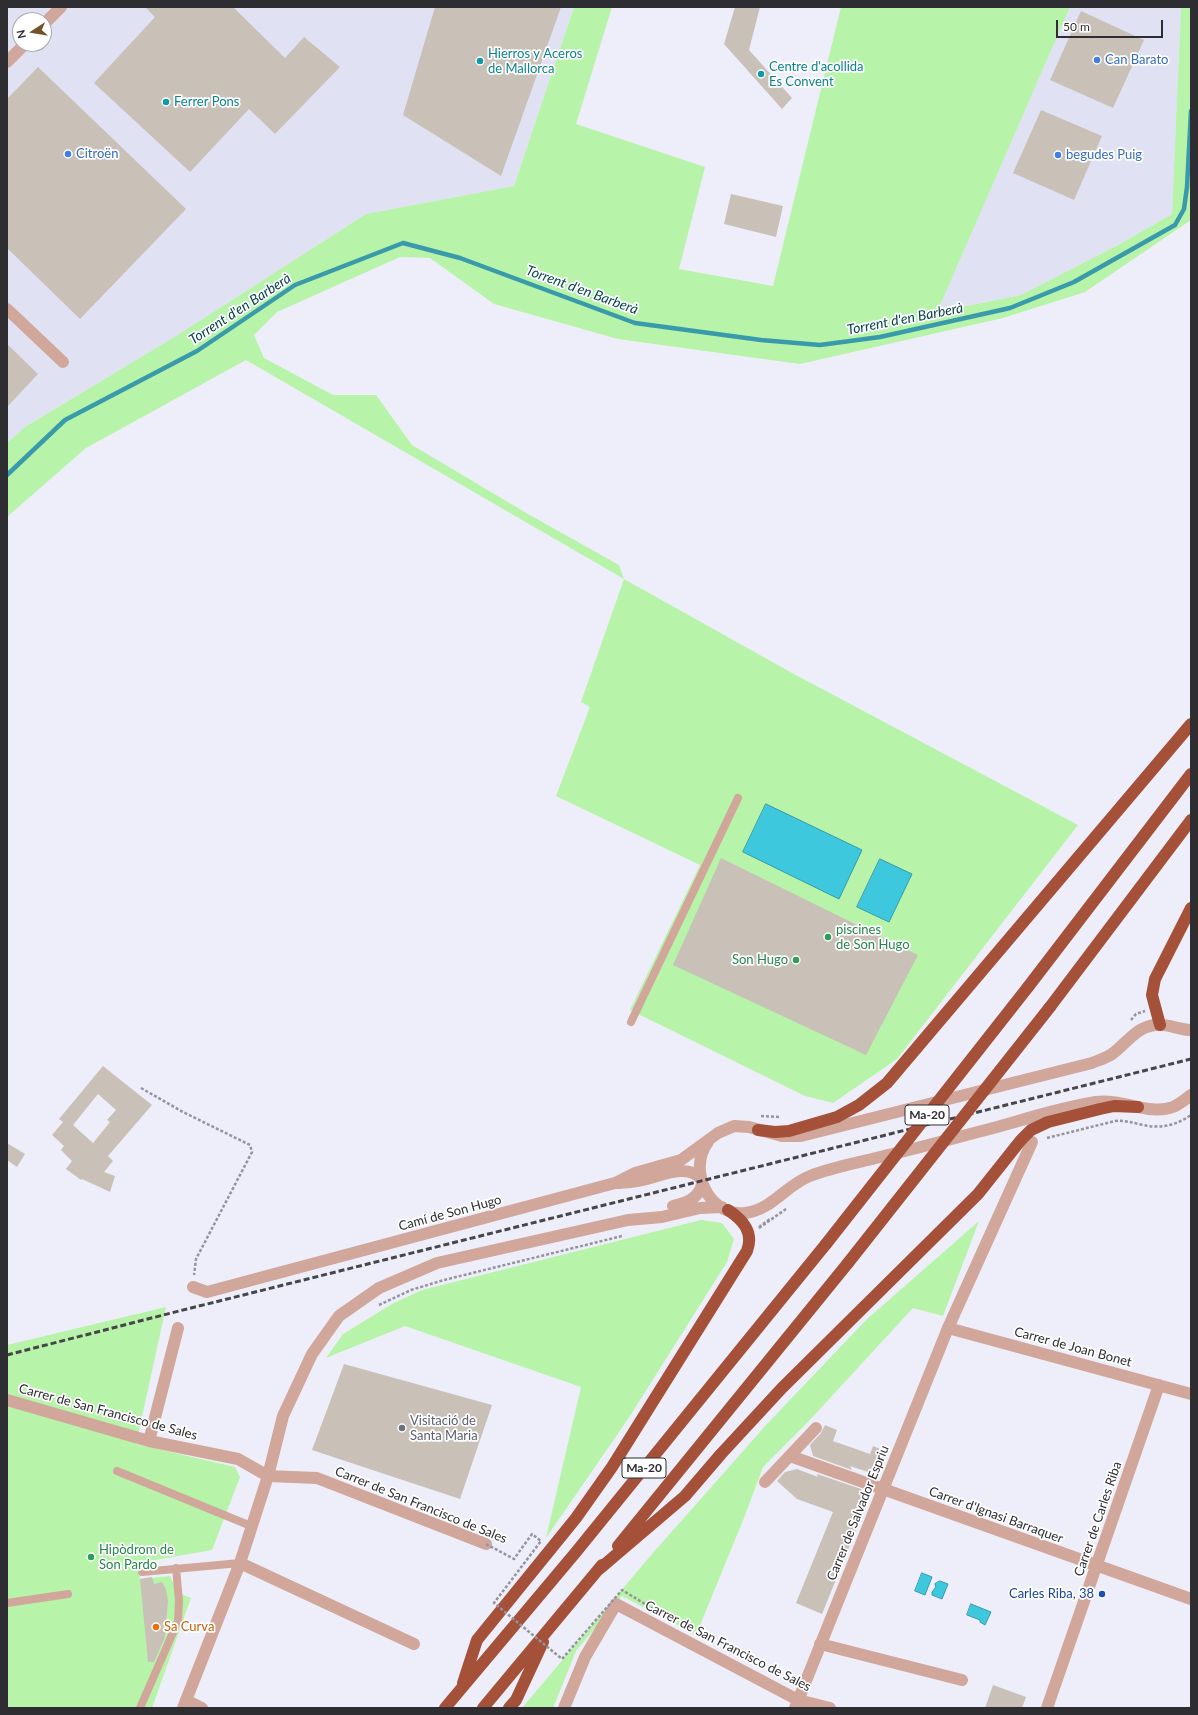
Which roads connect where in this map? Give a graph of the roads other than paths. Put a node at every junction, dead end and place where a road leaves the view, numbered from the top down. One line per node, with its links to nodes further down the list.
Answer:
1 (61, 7): 2 (street)
2 (52, 16)
3 (17, 52): 4 (street)
4 (7, 62)
5 (7, 309): 6 (street)
6 (63, 362)
7 (1191, 724): 19 (highway)
8 (1191, 774): 53 (highway, Ma-20, bridge)
9 (738, 798): 12 (lane)
10 (1191, 820): 44 (highway, Ma-20, bridge)
11 (1191, 908): 13 (highway)
12 (631, 1022)
13 (1160, 1024): 14 (street); 19 (street)
14 (1175, 1028): 15 (street); 16 (street)
15 (1191, 1030)
16 (1191, 1041)
17 (1188, 1096): 18 (street)
18 (1138, 1107): 24 (street); 44 (highway)
19 (758, 1130): 20 (street)
20 (711, 1138): 22 (street); 23 (street)
21 (1031, 1143): 28 (street, Carrer de Salvador Espriu)
22 (701, 1182): 23 (street, Camí de Son Hugo); 24 (street); 25 (street)
23 (615, 1183): 26 (street, Camí de Son Hugo)
24 (725, 1208): 25 (street); 53 (highway)
25 (628, 1220): 36 (street)
26 (193, 1287)
27 (178, 1328): 33 (street)
28 (948, 1328): 29 (street, Carrer de Joan Bonet); 38 (street, Carrer de Salvador Espriu)
29 (1159, 1385): 30 (street, Carrer de Joan Bonet); 42 (street, Carrer de Carles Riba)
30 (1191, 1394)
31 (7, 1400): 33 (street, Carrer de San Francisco de Sales)
32 (816, 1428): 34 (street)
33 (149, 1441): 36 (street, Carrer de San Francisco de Sales)
34 (790, 1456): 37 (street); 38 (street, Carrer d'Ignasi Barraquer)
35 (117, 1471): 39 (lane)
36 (268, 1476): 39 (street); 40 (street, Carrer de San Francisco de Sales)
37 (764, 1482)
38 (883, 1489): 42 (street, Carrer d'Ignasi Barraquer); 51 (street, Carrer de Salvador Espriu)
39 (252, 1526): 41 (street)
40 (486, 1544)
41 (240, 1563): 43 (lane); 50 (street); 54 (street)
42 (1097, 1566): 47 (street, Carrer d'Ignasi Barraquer); 63 (street, Carrer de Carles Riba)
43 (176, 1568): 45 (lane); 56 (lane)
44 (597, 1571): 49 (highway, Ma-20)
45 (142, 1572)
46 (68, 1594): 48 (lane)
47 (1191, 1599)
48 (7, 1603)
49 (551, 1627): 59 (highway, Ma-20); 60 (highway)
50 (414, 1644)
51 (820, 1644): 52 (street); 55 (street, Carrer de Salvador Espriu)
52 (962, 1680)
53 (460, 1690): 58 (highway, Ma-20)
54 (185, 1704): 57 (street)
55 (796, 1704): 61 (street, Carrer de San Francisco de Sales); 62 (street, Carrer de San Francisco de Sales)
56 (140, 1708)
57 (202, 1708)
58 (445, 1708)
59 (482, 1708)
60 (509, 1708)
61 (564, 1708)
62 (830, 1708)
63 (1048, 1708)

